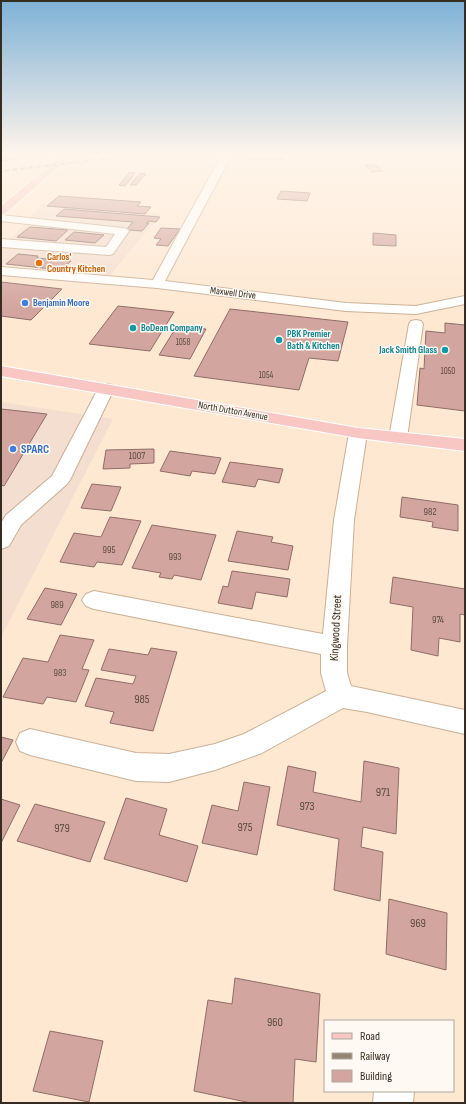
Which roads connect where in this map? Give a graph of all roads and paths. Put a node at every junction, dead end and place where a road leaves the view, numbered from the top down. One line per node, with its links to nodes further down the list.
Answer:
1 (198, 208): 7 (street)
2 (2, 212): 4 (street)
3 (1, 242): 4 (street)
4 (109, 251): 5 (street)
5 (95, 269): 6 (street, Maxwell Drive); 7 (street, Maxwell Drive)
6 (1, 271)
7 (156, 284): 8 (street, Maxwell Drive)
8 (463, 302)
9 (416, 324): 13 (street)
10 (1, 371): 11 (main road, North Dutton Avenue)
11 (106, 389): 12 (main road, North Dutton Avenue); 15 (street)
12 (358, 433): 13 (main road, North Dutton Avenue); 17 (street, Kingwood Street)
13 (398, 438): 14 (main road, North Dutton Avenue)
14 (465, 445)
15 (1, 541)
16 (94, 600): 17 (street)
17 (334, 646): 18 (street, Kingwood Street)
18 (341, 696): 19 (street); 20 (street)
19 (465, 722)
20 (30, 742)
21 (394, 1092): 22 (street)
22 (393, 1103)

